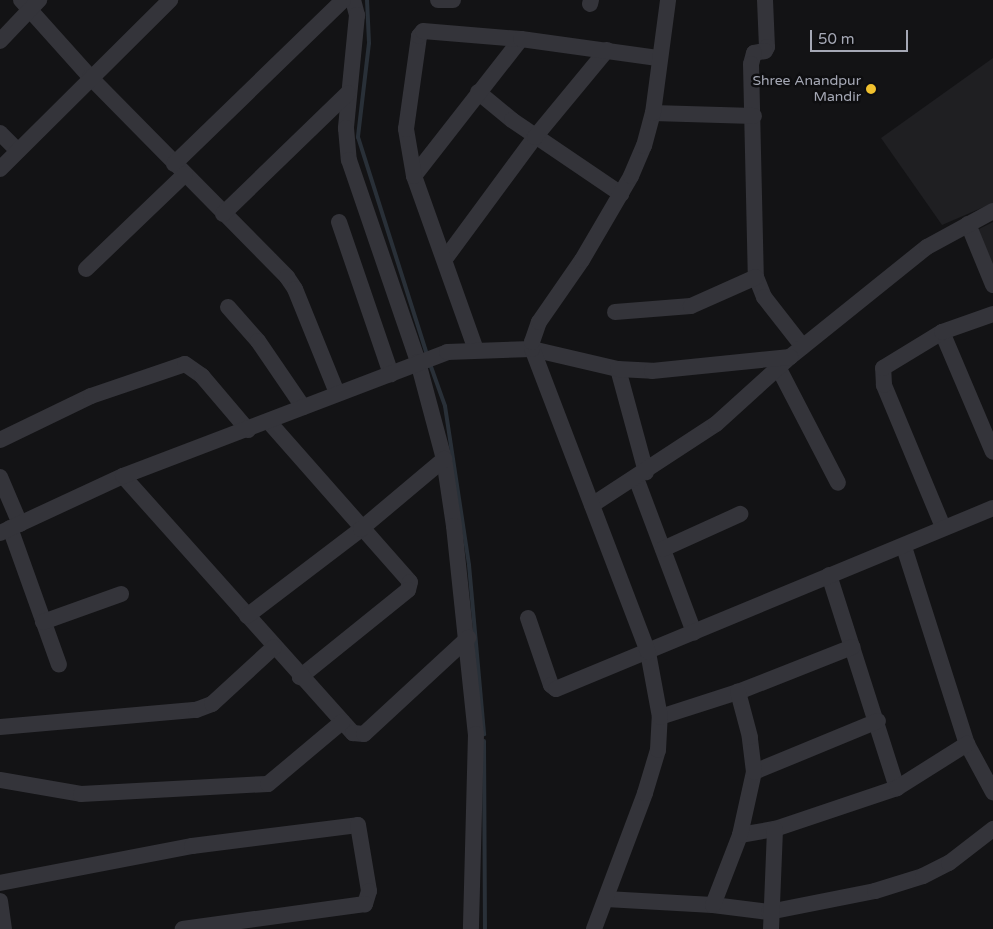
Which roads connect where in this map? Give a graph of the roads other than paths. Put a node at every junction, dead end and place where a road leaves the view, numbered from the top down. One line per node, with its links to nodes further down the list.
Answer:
1 (170, 0): 13 (street)
2 (343, 0): 21 (street)
3 (352, 0): 15 (street)
4 (438, 0): 5 (street)
5 (453, 0)
6 (668, 0): 12 (street)
7 (765, 0): 17 (street)
8 (29, 3): 10 (street); 13 (street)
9 (521, 38): 11 (street); 14 (street); 23 (street)
10 (0, 41)
11 (607, 50): 12 (street); 19 (street)
12 (658, 58): 16 (street)
13 (90, 77): 20 (street); 21 (street)
14 (478, 92): 19 (street); 23 (street)
15 (348, 93): 26 (street); 40 (street)
16 (653, 113): 17 (street); 24 (street)
17 (754, 116): 31 (street)
18 (0, 133): 20 (street)
19 (536, 137): 24 (street); 29 (street)
20 (18, 151): 22 (street)
21 (179, 169): 26 (street); 30 (street)
22 (0, 170)
23 (414, 176): 29 (street)
24 (621, 194): 39 (street)
25 (993, 211): 28 (street)
26 (223, 214): 44 (street)
27 (339, 222): 43 (street)
28 (968, 224): 32 (street); 37 (street)
29 (445, 259): 38 (street)
30 (86, 270)
31 (756, 277): 34 (street); 37 (street)
32 (993, 285)
33 (228, 306): 45 (street)
34 (615, 312)
35 (993, 314): 36 (street)
36 (942, 332): 49 (street); 58 (street)
37 (804, 347): 41 (street)
38 (476, 350): 39 (street); 40 (street)
39 (532, 350): 42 (street); 55 (street)
40 (422, 361): 43 (street); 50 (street)
41 (784, 363): 42 (street); 51 (street); 54 (street)
42 (618, 369): 51 (street)
43 (391, 374): 44 (street)
44 (337, 393): 45 (street)
45 (302, 407): 46 (street)
46 (268, 422): 47 (street); 60 (street)
47 (248, 430): 48 (street); 52 (street)
48 (0, 440)
49 (993, 452)
50 (444, 459): 60 (street); 69 (street)
51 (641, 475): 55 (street); 62 (street)
52 (123, 476): 59 (street); 65 (street)
53 (0, 477): 59 (street)
54 (838, 483)
55 (592, 505): 72 (street)
56 (993, 508): 58 (street)
57 (740, 514): 62 (street)
58 (943, 527): 61 (street)
59 (10, 528): 67 (street)
60 (361, 529): 65 (street); 74 (street)
61 (904, 547): 63 (street); 80 (street)
62 (663, 549): 68 (street)
63 (829, 575): 68 (street); 71 (street)
64 (121, 594): 67 (street)
65 (247, 616): 70 (street)
66 (528, 618): 72 (street)
67 (43, 622): 73 (street)
68 (694, 632): 72 (street)
69 (468, 638): 77 (street); 96 (street)
70 (274, 647): 74 (street); 79 (street)
71 (852, 647): 75 (street); 78 (street)
72 (648, 652): 76 (street)
73 (58, 665)
74 (300, 676): 77 (street)
75 (738, 692): 76 (street); 81 (street)
76 (660, 717): 90 (street)
77 (342, 722): 83 (street)
78 (878, 722): 81 (street); 84 (street)
79 (0, 727)
80 (967, 744): 82 (street); 84 (street)
81 (754, 772): 88 (street)
82 (988, 772): 85 (street)
83 (0, 780)
84 (897, 788): 86 (street)
85 (993, 792)
86 (775, 829): 88 (street); 93 (street)
87 (993, 829): 93 (street)
88 (740, 835): 92 (street)
89 (0, 883): 95 (street)
90 (606, 899): 92 (street); 97 (street)
91 (0, 901): 94 (street)
92 (713, 905): 93 (street)
93 (769, 912): 98 (street)
94 (4, 929)
95 (183, 929)
96 (471, 929)
97 (594, 929)
98 (771, 929)

